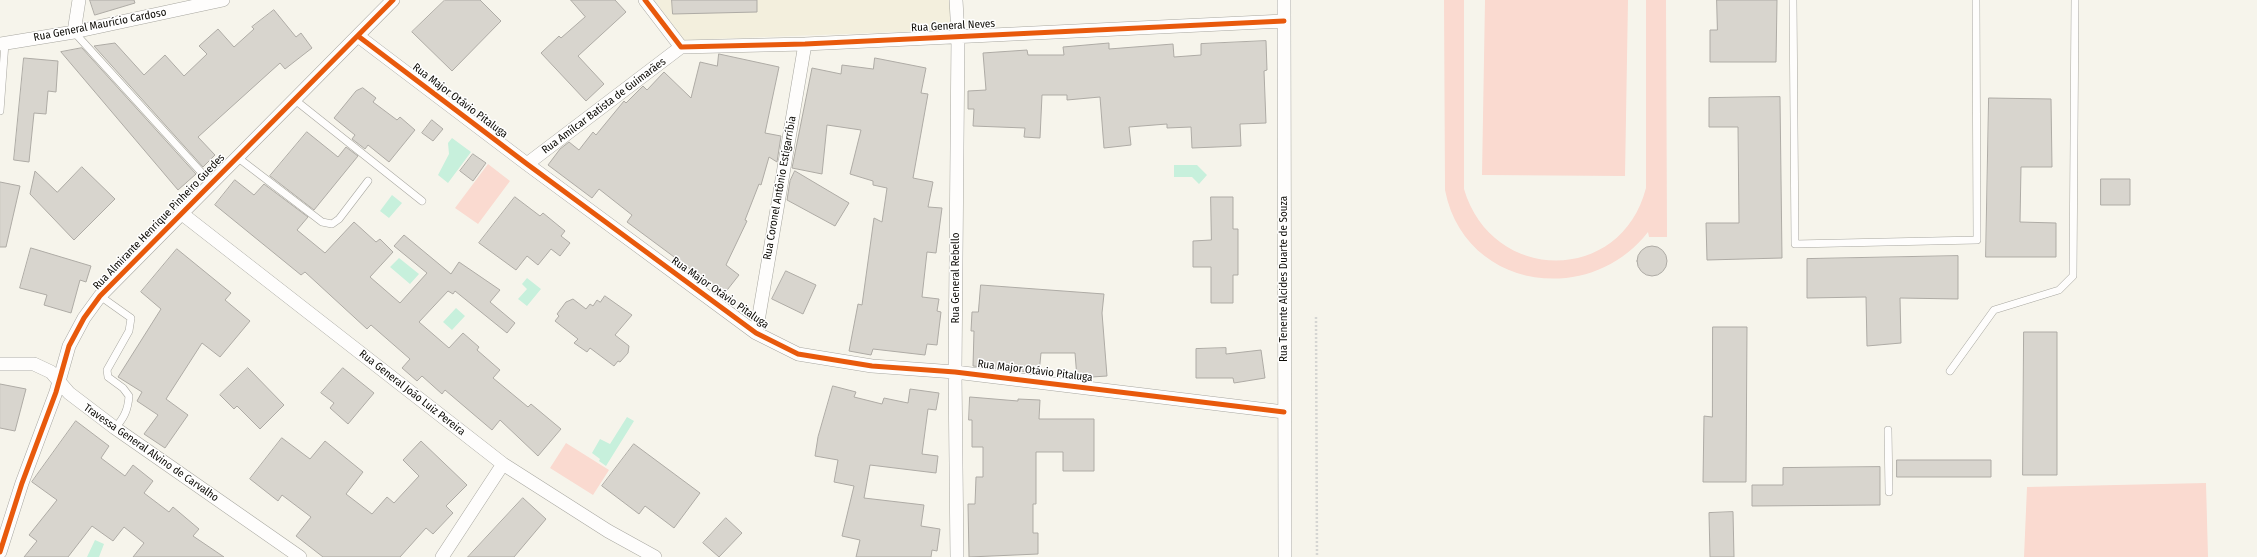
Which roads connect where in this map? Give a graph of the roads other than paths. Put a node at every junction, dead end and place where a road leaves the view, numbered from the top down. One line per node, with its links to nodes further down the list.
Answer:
1 (79, 0): 11 (street)
2 (223, 0): 11 (street, Rua General Maurício Cardoso)
3 (392, 0): 13 (street, Rua Almirante Henrique Pinheiro Guedes)
4 (645, 0): 16 (street)
5 (956, 0): 12 (street, Rua General Rebello)
6 (1284, 0): 10 (street, Rua Tenente Alcides Duarte de Souza)
7 (1793, 0): 8 (lane)
8 (1976, 0)
9 (2075, 0): 28 (lane)
10 (1284, 21): 12 (street, Rua General Neves); 31 (street, Rua Tenente Alcides Duarte de Souza)
11 (74, 32): 14 (street, Rua General Maurício Cardoso); 22 (lane)
12 (958, 35): 15 (street, Rua General Neves); 29 (street, Rua General Rebello)
13 (358, 36): 17 (street, Rua Almirante Henrique Pinheiro Guedes); 20 (street, Rua Major Otávio Pitaluga)
14 (3, 43): 18 (lane)
15 (805, 44): 16 (street, Rua General Neves); 26 (street, Rua Coronel Antônio Estigarríbia)
16 (681, 47): 20 (street, Rua Amílcar Batista de Guimarães)
17 (294, 100): 19 (street, Rua Almirante Henrique Pinheiro Guedes); 23 (lane)
18 (0, 112)
19 (237, 157): 21 (lane); 22 (street, Rua Almirante Henrique Pinheiro Guedes)
20 (527, 164): 26 (street, Rua Major Otávio Pitaluga)
21 (368, 182)
22 (211, 183): 24 (street, Rua Almirante Henrique Pinheiro Guedes)
23 (422, 201)
24 (181, 213): 25 (street, Rua Almirante Henrique Pinheiro Guedes); 34 (street, Rua General João Luiz Pereira)
25 (100, 296): 30 (street, Rua Almirante Henrique Pinheiro Guedes); 32 (lane)
26 (756, 333): 29 (street, Rua Major Otávio Pitaluga)
27 (0, 364): 30 (street, Travessa General Alvino de Carvalho)
28 (1950, 371)
29 (955, 372): 31 (street, Rua Major Otávio Pitaluga); 40 (street, Rua General Rebello)
30 (59, 382): 32 (street, Travessa General Alvino de Carvalho); 36 (street, Rua Almirante Henrique Pinheiro Guedes)
31 (1284, 412): 41 (street, Rua Tenente Alcides Duarte de Souza)
32 (114, 428): 37 (street, Travessa General Alvino de Carvalho)
33 (1888, 430): 35 (lane)
34 (503, 464): 38 (street); 39 (street, Rua General João Luiz Pereira)
35 (1889, 492)
36 (0, 552)
37 (300, 557)
38 (442, 557)
39 (654, 557)
40 (957, 557)
41 (1285, 557)

